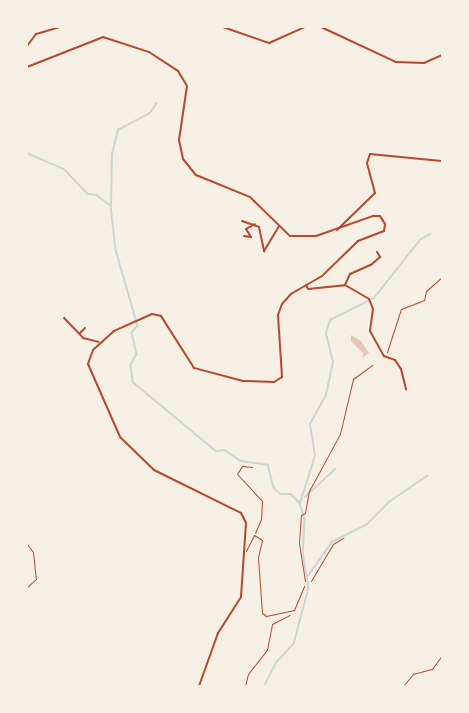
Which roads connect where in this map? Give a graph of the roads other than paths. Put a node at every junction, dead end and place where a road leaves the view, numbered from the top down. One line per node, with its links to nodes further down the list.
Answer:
1 (60, 27): 5 (street)
2 (223, 27): 3 (street)
3 (305, 27)
4 (321, 27): 6 (street)
5 (27, 46)
6 (442, 55)
7 (27, 67): 11 (street)
8 (442, 161): 12 (street)
9 (242, 221): 10 (street)
10 (255, 224): 11 (street); 13 (street)
11 (279, 226): 12 (street)
12 (337, 230): 15 (street)
13 (244, 236)
14 (377, 252): 16 (street)
15 (306, 285): 16 (street); 20 (street)
16 (345, 285): 21 (street)
17 (64, 318): 19 (street)
18 (85, 328): 19 (street)
19 (80, 333): 20 (street)
20 (99, 342): 25 (street)
21 (406, 389)
22 (252, 467): 23 (lane)
23 (254, 535): 25 (lane); 27 (lane)
24 (343, 538): 26 (lane)
25 (245, 553): 28 (street)
26 (311, 582)
27 (304, 586)
28 (199, 686)

